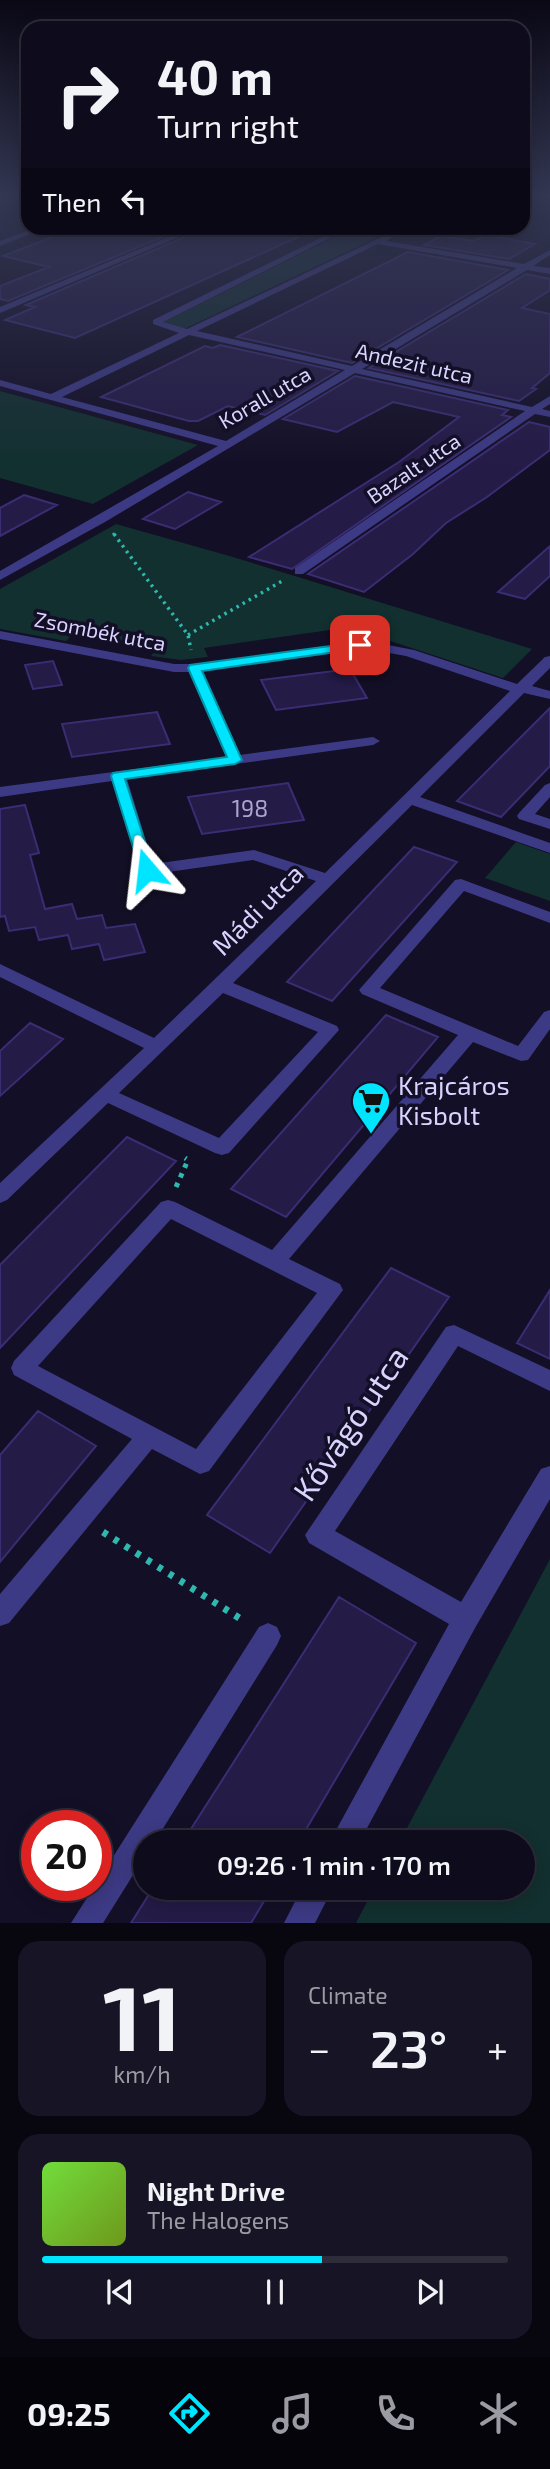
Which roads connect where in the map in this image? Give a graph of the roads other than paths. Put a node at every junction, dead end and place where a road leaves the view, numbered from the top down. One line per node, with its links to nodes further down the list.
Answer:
1 (53, 288): 5 (street)
2 (225, 288): 6 (street, Andezit utca)
3 (280, 288): 6 (street)
4 (491, 288): 7 (street, Korall utca)
5 (0, 310)
6 (188, 331): 7 (street, Andezit utca); 9 (street)
7 (351, 369): 11 (street, Andezit utca); 13 (street, Korall utca)
8 (0, 383): 9 (street)
9 (53, 397): 13 (street)
10 (550, 399): 11 (street, Bazalt utca)
11 (534, 411): 12 (street, Andezit utca); 14 (street, Bazalt utca)
12 (550, 414)
13 (224, 444): 15 (street, Korall utca)
14 (299, 571)
15 (0, 576)
16 (0, 635): 18 (street, Zsombék utca)
17 (550, 660): 19 (street, Mádi utca)
18 (194, 668): 19 (street, Zsombék utca); 22 (street)
19 (522, 689): 20 (street, Zsombék utca); 26 (street, Mádi utca)
20 (550, 695)
21 (373, 741): 22 (street)
22 (235, 760): 23 (street)
23 (118, 776): 25 (street); 29 (street)
24 (550, 788): 27 (street)
25 (0, 792)
26 (408, 799): 28 (street); 29 (street, Mádi utca)
27 (550, 824)
28 (550, 848)
29 (326, 879): 32 (street, Mádi utca)
30 (550, 918): 34 (street)
31 (0, 970): 35 (street)
32 (220, 985): 35 (street, Mádi utca); 36 (street)
33 (550, 1016): 34 (street)
34 (470, 1033): 38 (street)
35 (156, 1046): 36 (street, Mádi utca)
36 (105, 1094): 37 (street, Mádi utca)
37 (0, 1195)
38 (275, 1261): 40 (street); 40 (street)
39 (550, 1381): 43 (street, Kővágó utca)
40 (150, 1435): 42 (street)
41 (550, 1477): 43 (street)
42 (0, 1614)
43 (466, 1619): 45 (street)
44 (268, 1636): 47 (street)
45 (350, 1830)
46 (311, 1900): 48 (street)
47 (86, 1923)
48 (299, 1923)

